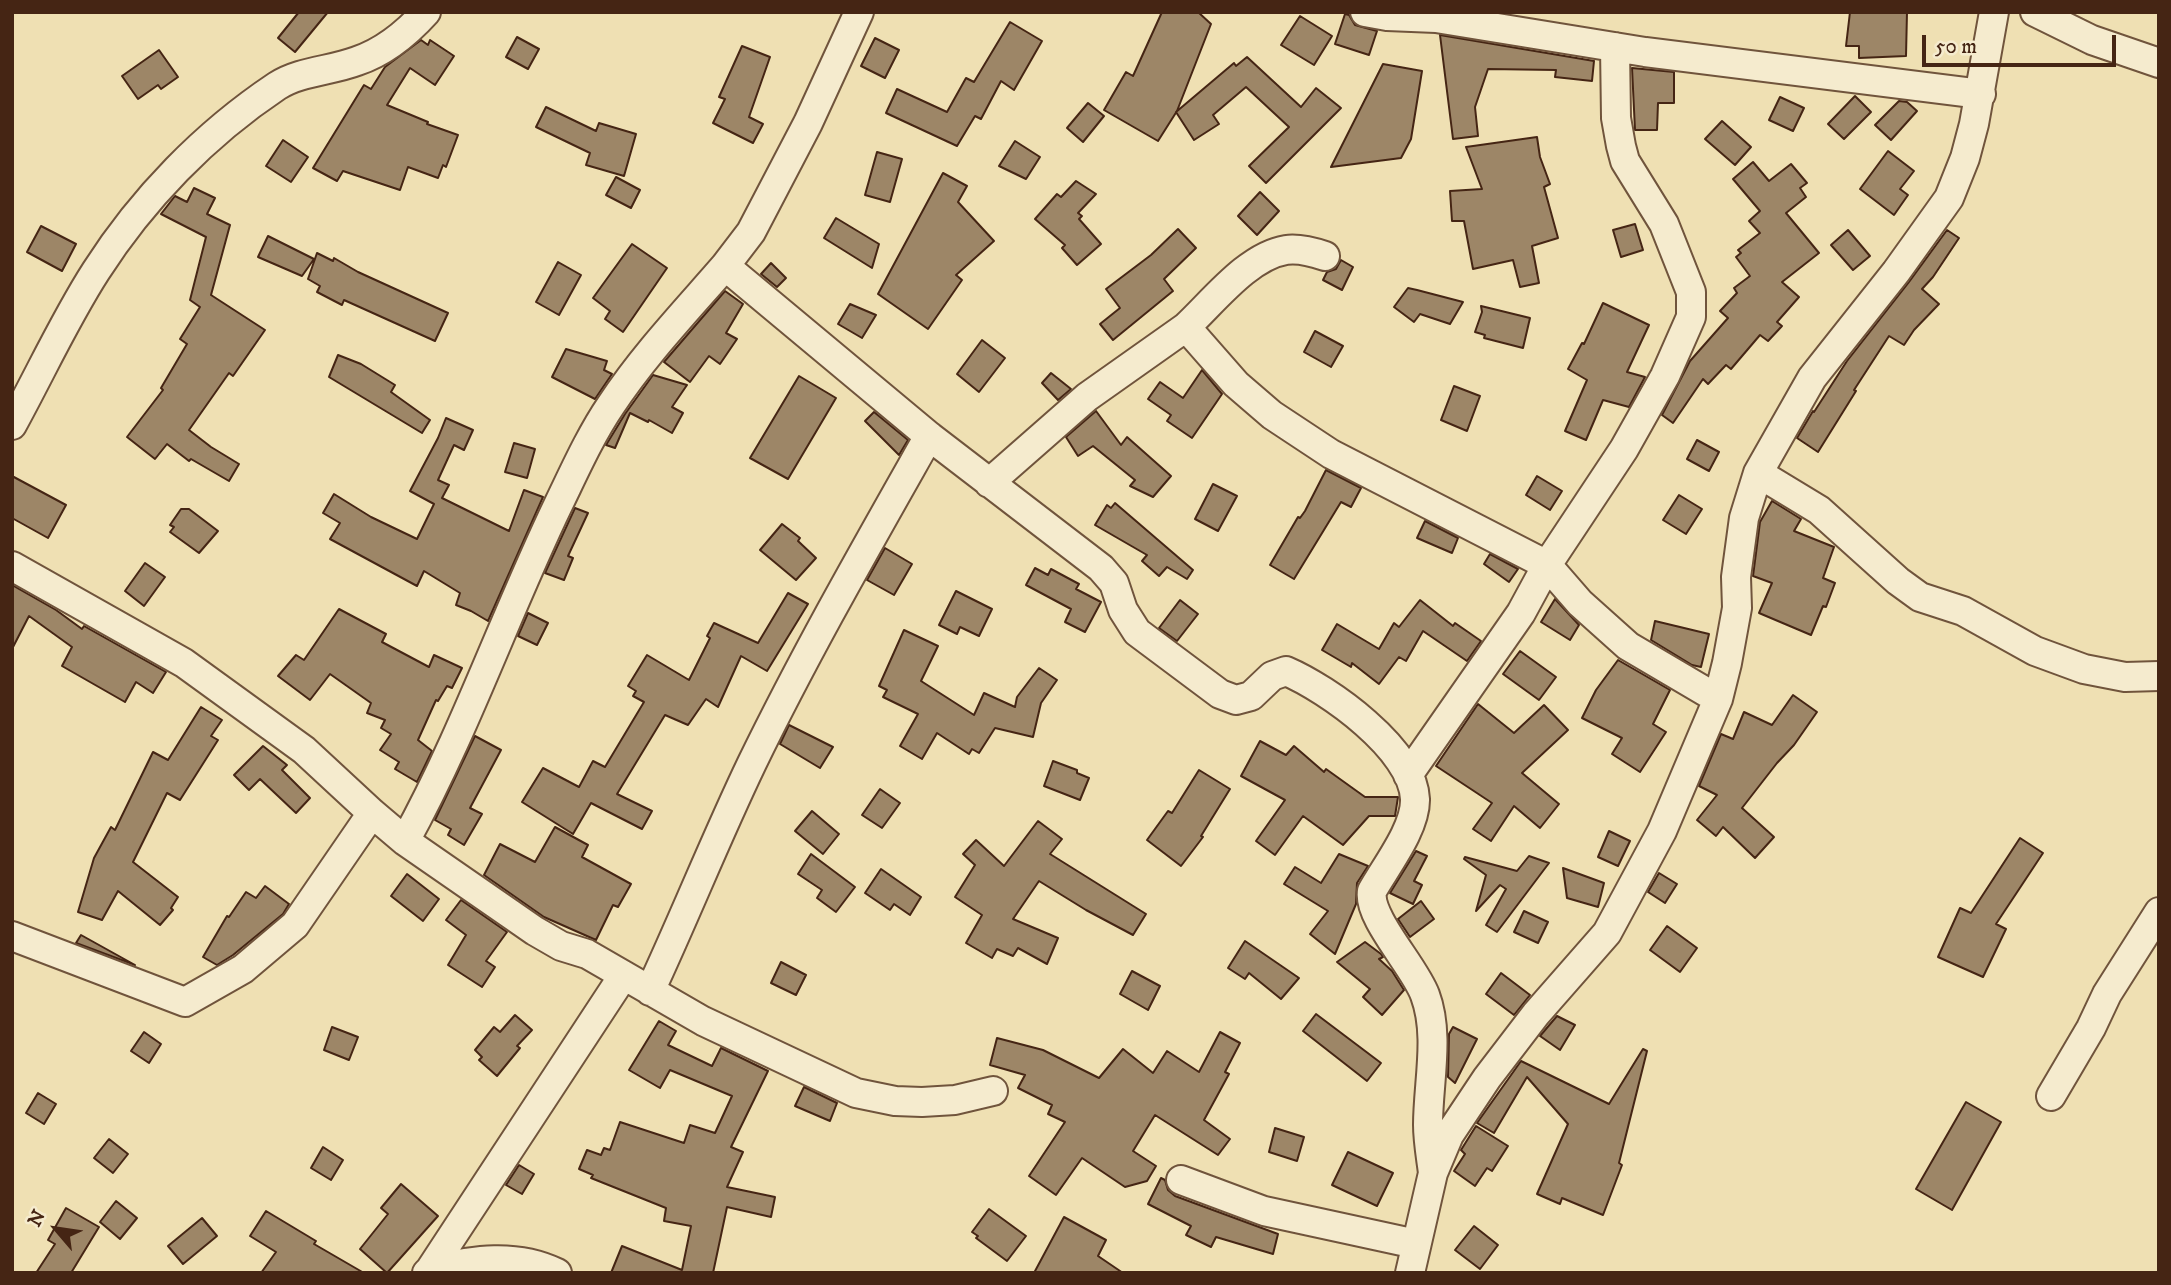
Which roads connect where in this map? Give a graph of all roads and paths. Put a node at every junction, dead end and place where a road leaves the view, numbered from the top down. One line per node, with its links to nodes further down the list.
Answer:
1 (426, 12): 12 (street)
2 (859, 12): 10 (street)
3 (1365, 12): 6 (street)
4 (1994, 12): 8 (street)
5 (2035, 12): 7 (street)
6 (1615, 47): 8 (street); 16 (street)
7 (2159, 63)
8 (1981, 94): 14 (street)
9 (1325, 256): 11 (street)
10 (725, 266): 13 (street); 22 (street)
11 (1186, 327): 15 (street); 16 (street)
12 (12, 425)
13 (929, 436): 15 (street); 26 (street)
14 (1758, 473): 18 (street); 19 (street)
15 (989, 483): 20 (street)
16 (1547, 565): 19 (street); 20 (street)
17 (12, 566): 21 (street)
18 (2159, 676)
19 (1718, 699): 29 (street)
20 (1408, 775): 29 (street)
21 (372, 813): 22 (street); 24 (street)
22 (405, 841): 25 (street)
23 (2159, 912): 28 (street)
24 (12, 936)
25 (623, 976): 26 (street); 32 (street)
26 (650, 991): 27 (street)
27 (993, 1091)
28 (2051, 1096)
29 (1433, 1173): 31 (street)
30 (1181, 1180): 31 (street)
31 (1416, 1244): 34 (street)
32 (429, 1271): 33 (street)
33 (557, 1273)
34 (1410, 1273)

